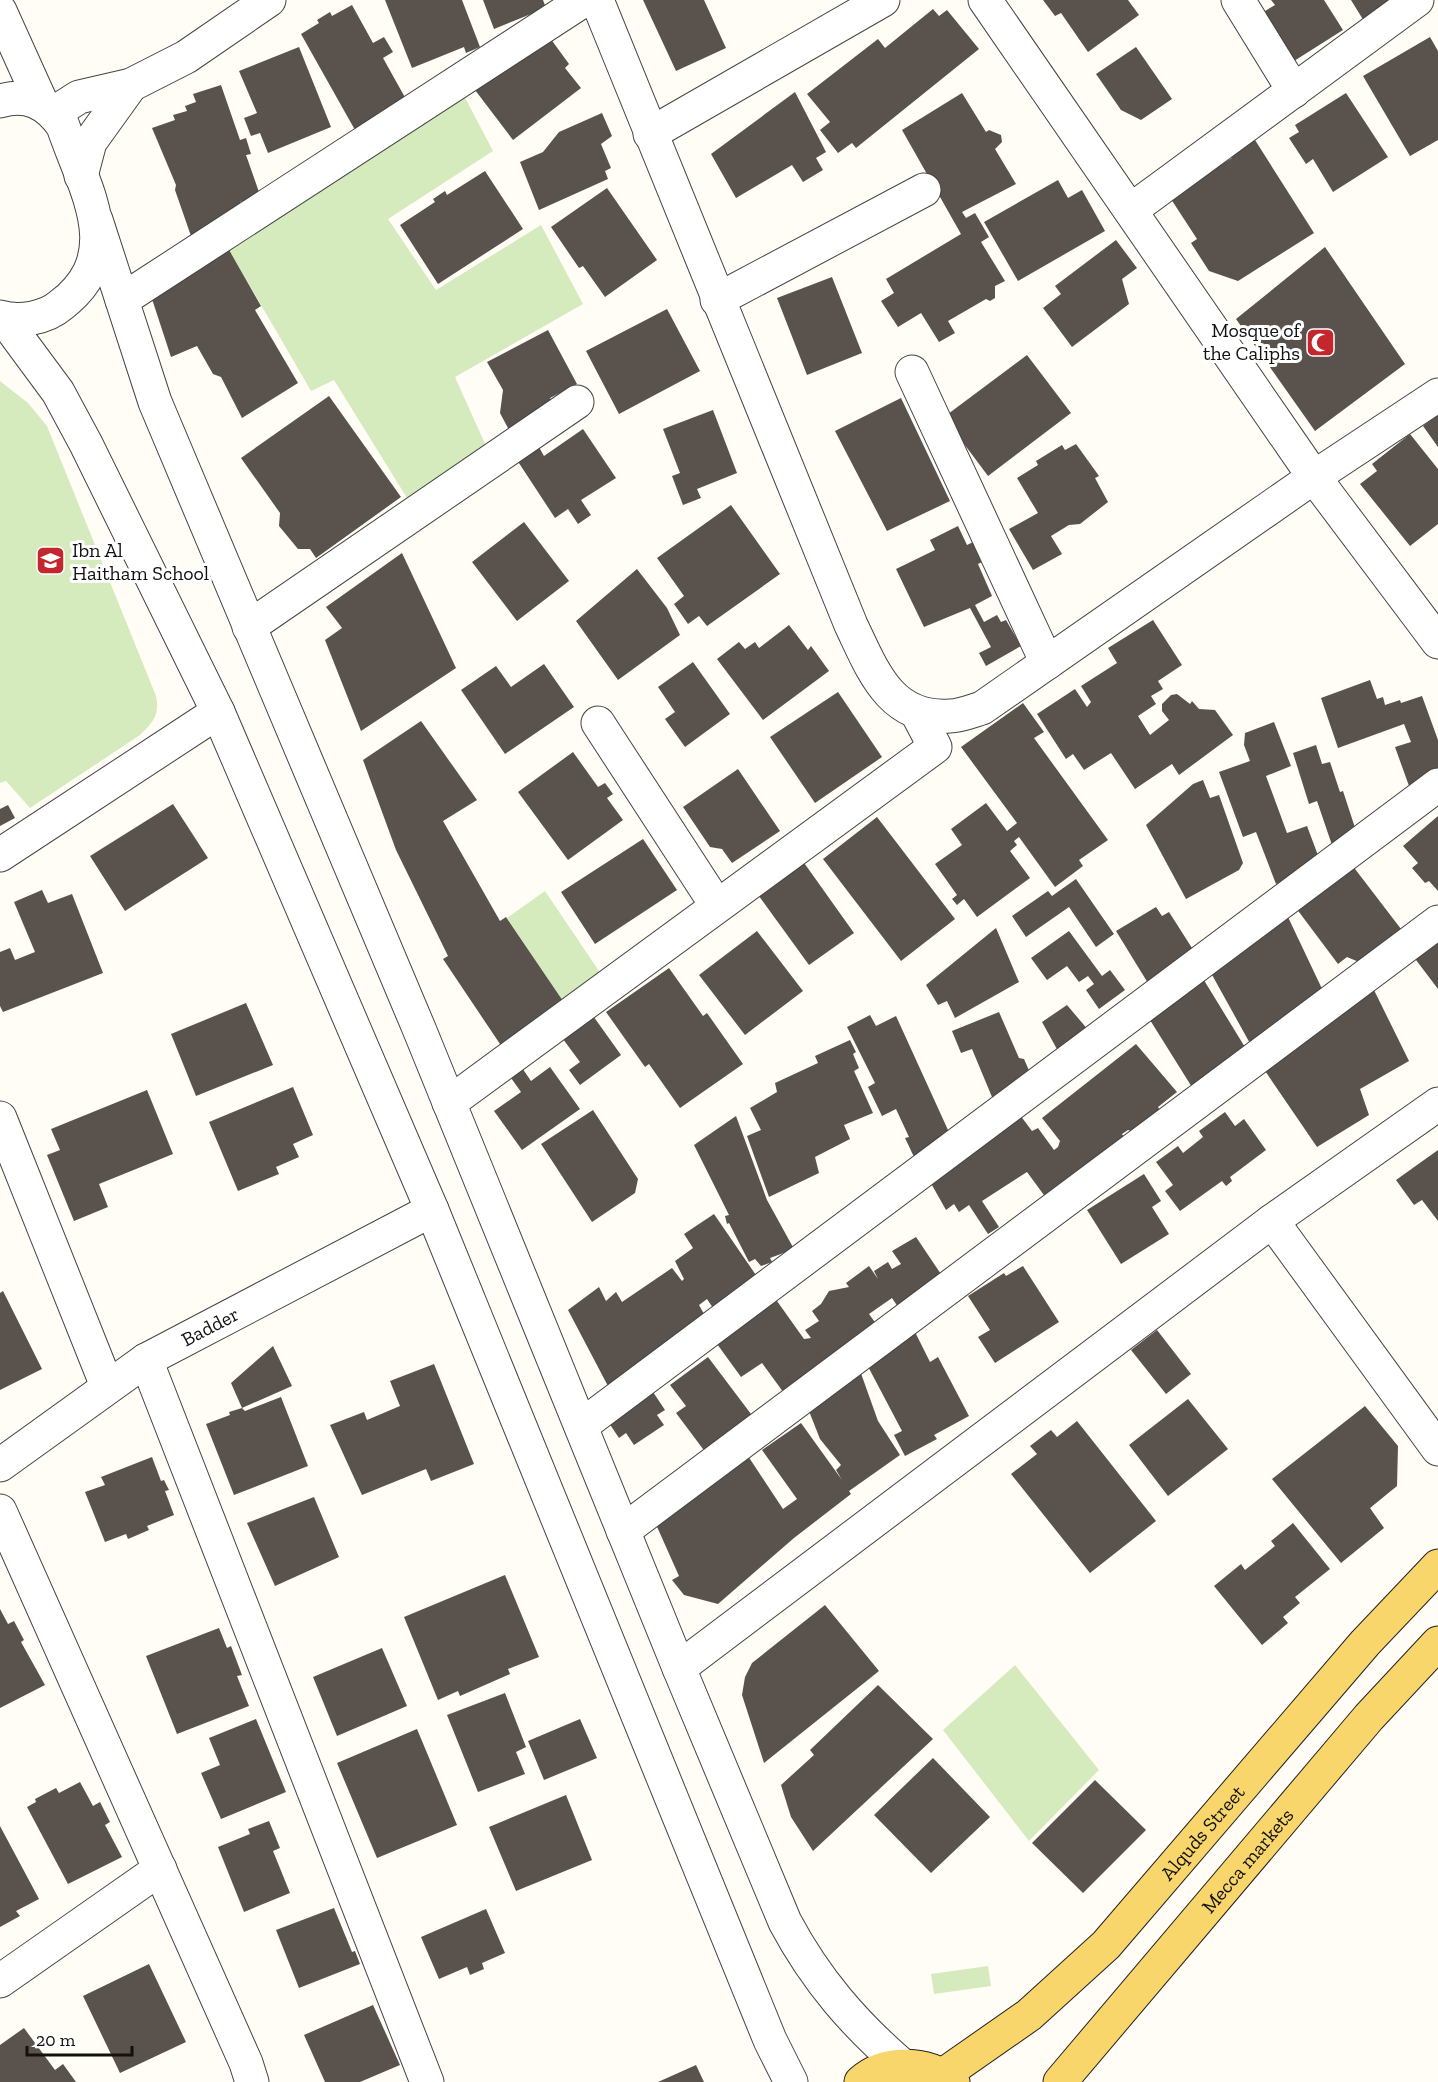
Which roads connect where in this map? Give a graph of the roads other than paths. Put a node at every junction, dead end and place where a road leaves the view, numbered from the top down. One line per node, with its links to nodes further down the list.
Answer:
1 (269, 0): 9 (street)
2 (584, 0): 18 (street)
3 (597, 0): 13 (street)
4 (883, 0): 13 (street)
5 (985, 0): 16 (street)
6 (1238, 0): 10 (street)
7 (1417, 0): 10 (street)
8 (0, 11): 12 (street)
9 (131, 85): 12 (street); 14 (street)
10 (1294, 91): 16 (street)
11 (0, 101): 12 (street)
12 (48, 108): 14 (street)
13 (650, 134): 19 (street)
14 (81, 176): 17 (street)
15 (924, 190): 19 (street)
16 (1131, 210): 24 (street)
17 (96, 220): 18 (street); 20 (street)
18 (122, 300): 25 (street)
19 (717, 300): 29 (street)
20 (2, 318): 28 (street)
21 (912, 372): 27 (street)
22 (1438, 395): 24 (street)
23 (577, 402): 25 (street)
24 (1314, 477): 26 (street); 27 (street)
25 (249, 627): 35 (street)
26 (1438, 642)
27 (1047, 663): 29 (street)
28 (218, 712): 32 (street); 38 (street)
29 (917, 713): 33 (street)
30 (598, 723): 33 (street)
31 (1438, 785): 42 (street)
32 (0, 855)
33 (717, 906): 35 (street)
34 (1438, 922): 46 (street)
35 (449, 1103): 42 (street)
36 (1438, 1104): 39 (street)
37 (0, 1118): 41 (street)
38 (432, 1210): 40 (street, Badder); 56 (street)
39 (1272, 1221): 43 (street); 49 (street)
40 (146, 1360): 41 (street, Badder); 55 (street)
41 (107, 1386): 44 (street, Badder)
42 (580, 1426): 46 (street)
43 (1438, 1449)
44 (0, 1465)
45 (0, 1510): 50 (street)
46 (623, 1531): 49 (street)
47 (1438, 1566): 53 (main road, Alquds Street)
48 (1438, 1643): 58 (main road, Mecca markets)
49 (679, 1668): 52 (street)
50 (160, 1869): 51 (street); 54 (street)
51 (0, 1981)
52 (903, 2066): 53 (main road); 57 (main road)
53 (948, 2078)
54 (252, 2082)
55 (428, 2082)
56 (791, 2082)
57 (861, 2082)
58 (1060, 2082)

